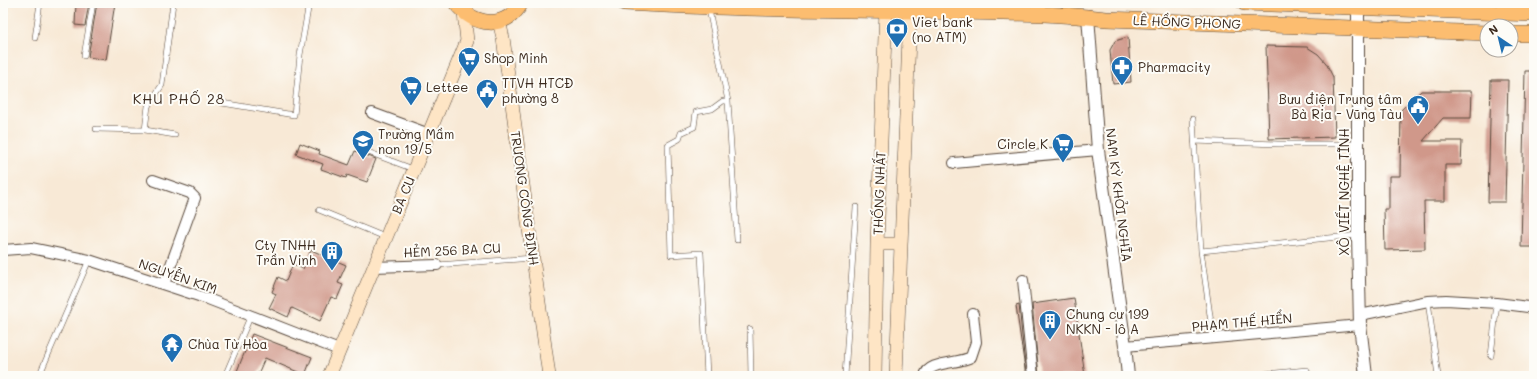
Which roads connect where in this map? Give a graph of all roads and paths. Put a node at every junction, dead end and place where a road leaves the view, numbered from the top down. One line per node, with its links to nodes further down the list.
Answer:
1 (40, 3): 21 (lane)
2 (93, 3): 22 (lane)
3 (173, 3): 28 (lane)
4 (309, 3): 24 (lane)
5 (521, 3): 16 (main road)
6 (624, 3): 11 (main road, LÊ HỒNG PHONG)
7 (1244, 3): 12 (main road, LÊ HỒNG PHONG)
8 (458, 6): 16 (main road); 29 (main road, BA CU)
9 (886, 7): 10 (main road, LÊ HỒNG PHONG); 11 (main road, LÊ HỒNG PHONG); 43 (main road, THỐNG NHẤT)
10 (910, 7): 13 (main road, LÊ HỒNG PHONG); 44 (main road, THỐNG NHẤT)
11 (709, 8): 23 (lane)
12 (1358, 8): 15 (main road, LÊ HỒNG PHONG); 17 (street, XÔ VIẾT NGHỆ TĨNH)
13 (1058, 9): 14 (main road, LÊ HỒNG PHONG)
14 (1087, 10): 17 (main road, LÊ HỒNG PHONG); 34 (street, NAM KỲ KHỞI NGHĨA)
15 (1534, 14)
16 (499, 21): 47 (main road, TRƯƠNG CÔNG ĐỊNH)
17 (1358, 29): 18 (main road, LÊ HỒNG PHONG); 32 (street, XÔ VIẾT NGHỆ TĨNH)
18 (1479, 33)
19 (1519, 34): 20 (main road)
20 (1534, 34)
21 (35, 38)
22 (84, 56)
23 (728, 101): 42 (lane); 68 (lane)
24 (222, 103)
25 (372, 113): 29 (street)
26 (1193, 119): 31 (lane)
27 (96, 129): 28 (lane)
28 (145, 130): 30 (lane)
29 (429, 134): 36 (main road, BA CU)
30 (175, 136)
31 (1194, 141): 32 (lane); 46 (lane)
32 (1357, 144): 40 (street, XÔ VIẾT NGHỆ TĨNH)
33 (360, 149): 36 (lane)
34 (1098, 150): 35 (street); 61 (street, NAM KỲ KHỞI NGHĨA)
35 (954, 163)
36 (414, 170): 41 (main road, BA CU)
37 (153, 180): 52 (street)
38 (856, 207): 70 (lane)
39 (319, 210): 41 (lane)
40 (1358, 235): 46 (lane); 58 (street, XÔ VIẾT NGHỆ TĨNH)
41 (385, 237): 50 (main road, BA CU)
42 (737, 240)
43 (876, 244): 44 (main road); 71 (main road, THỐNG NHẤT)
44 (901, 244): 72 (main road, THỐNG NHẤT)
45 (3, 250): 48 (street, NGUYỄN KIM)
46 (1201, 251): 60 (lane)
47 (533, 258): 49 (lane, HẺM 256 BA CU); 67 (main road, TRƯƠNG CÔNG ĐỊNH)
48 (89, 260): 52 (street, NGUYỄN KIM); 64 (lane)
49 (437, 265): 50 (street, HẺM 256 BA CU)
50 (373, 267): 62 (main road, BA CU)
51 (1023, 280): 74 (street)
52 (164, 284): 57 (street, NGUYỄN KIM)
53 (1428, 302): 54 (street, PHẠM THẾ HIỂN); 58 (street, PHẠM THẾ HIỂN); 79 (lane)
54 (1497, 303): 55 (street, PHẠM THẾ HIỂN); 63 (lane)
55 (1534, 310)
56 (972, 314): 73 (street)
57 (251, 315): 62 (street, NGUYỄN KIM); 65 (lane)
58 (1360, 320): 60 (street, PHẠM THẾ HIỂN); 78 (street, XÔ VIẾT NGHỆ TĨNH)
59 (750, 329): 69 (lane)
60 (1213, 337): 61 (street, PHẠM THẾ HIỂN)
61 (1125, 346): 75 (street, NAM KỲ KHỞI NGHĨA)
62 (339, 350): 66 (main road, BA CU)
63 (1491, 356)
64 (39, 376)
65 (225, 376)
66 (329, 376)
67 (549, 376)
68 (707, 376)
69 (751, 376)
70 (845, 376)
71 (875, 376)
72 (896, 376)
73 (925, 376)
74 (1033, 376)
75 (1128, 376)
76 (1244, 376): 77 (lane)
77 (1308, 376)
78 (1366, 376)
79 (1438, 376)

